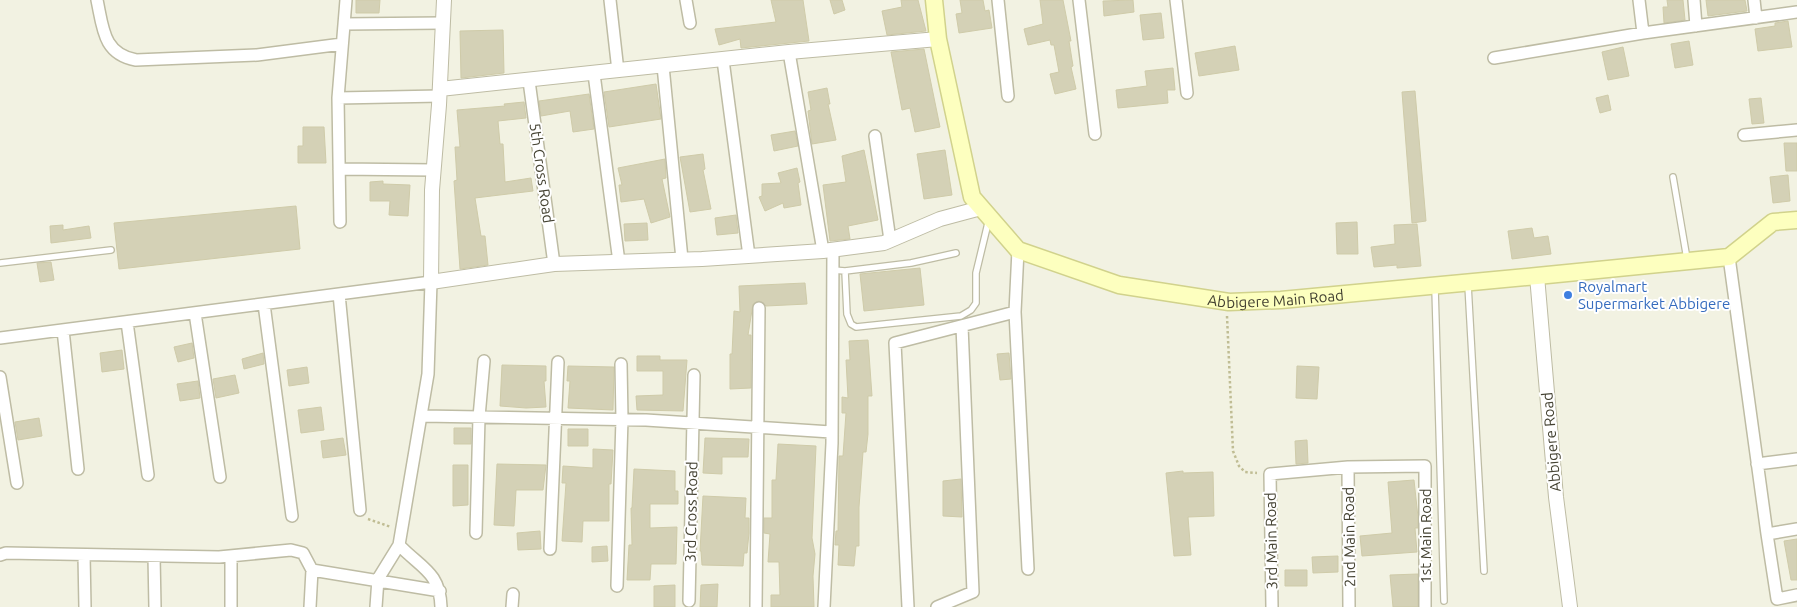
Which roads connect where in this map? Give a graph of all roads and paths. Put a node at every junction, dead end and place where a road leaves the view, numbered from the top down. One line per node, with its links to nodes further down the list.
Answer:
1 (97, 0): 21 (street)
2 (346, 0): 17 (street)
3 (444, 0): 15 (street)
4 (610, 0): 26 (street)
5 (686, 0): 16 (street)
6 (934, 0): 20 (main road, Abbigere Main Road)
7 (998, 0): 31 (street)
8 (1079, 0): 34 (street)
9 (1176, 0): 30 (street)
10 (1639, 0): 19 (street)
11 (1694, 0): 18 (street)
12 (1754, 0): 14 (street)
13 (1797, 12): 14 (street)
14 (1756, 18): 18 (street)
15 (442, 23): 17 (street); 29 (street)
16 (690, 23)
17 (344, 24): 21 (street)
18 (1696, 26): 19 (street)
19 (1643, 33): 23 (street)
20 (938, 39): 22 (street); 40 (main road, Abbigere Main Road)
21 (342, 44): 32 (street)
22 (789, 52): 24 (street); 45 (street)
23 (1494, 58)
24 (723, 60): 25 (street); 48 (street)
25 (662, 66): 26 (street); 50 (street)
26 (618, 71): 27 (street)
27 (594, 74): 28 (street); 52 (street)
28 (530, 81): 29 (street); 54 (street, 5th Cross Road)
29 (440, 93): 32 (street); 38 (street)
30 (1187, 93)
31 (1008, 96)
32 (338, 98): 37 (street)
33 (1797, 130): 35 (street)
34 (1095, 134)
35 (1744, 135)
36 (875, 136): 43 (street)
37 (339, 169): 38 (street); 42 (street)
38 (434, 170): 58 (street)
39 (1673, 177): 51 (lane)
40 (985, 212): 43 (street); 46 (main road, Abbigere Main Road); 56 (lane)
41 (1797, 220): 49 (main road)
42 (340, 222)
43 (890, 240): 45 (street)
44 (111, 250): 53 (lane)
45 (828, 250): 48 (street); 55 (street)
46 (1018, 250): 62 (main road, Abbigere Main Road); 65 (street)
47 (956, 253): 56 (lane)
48 (749, 256): 50 (street)
49 (1729, 257): 51 (main road, Abbigere Main Road); 84 (street)
50 (682, 259): 52 (street)
51 (1687, 261): 57 (main road, Abbigere Main Road)
52 (619, 262): 54 (street)
53 (0, 263)
54 (554, 264): 58 (street)
55 (833, 270): 56 (lane); 82 (street)
56 (845, 271)
57 (1537, 276): 59 (main road, Abbigere Main Road); 128 (street, Abbigere Road)
58 (431, 282): 61 (street); 76 (street)
59 (1468, 283): 60 (main road, Abbigere Main Road); 105 (lane)
60 (1434, 286): 62 (main road, Abbigere Main Road); 112 (lane)
61 (339, 294): 63 (street); 91 (street)
62 (1228, 302): 87 (path)
63 (264, 304): 66 (street); 92 (street)
64 (759, 308): 81 (street)
65 (1016, 312): 68 (street); 103 (street)
66 (195, 313): 67 (street); 89 (street)
67 (127, 322): 69 (street); 88 (street)
68 (962, 326): 123 (street); 124 (street)
69 (63, 330): 70 (street); 86 (street)
70 (0, 338)
71 (484, 361): 77 (street)
72 (558, 362): 78 (street)
73 (622, 364): 79 (street)
74 (694, 375): 80 (street, 3rd Cross Road)
75 (0, 377): 90 (street)
76 (422, 416): 77 (street); 94 (street)
77 (479, 417): 78 (street); 95 (street)
78 (557, 418): 79 (street); 98 (street)
79 (622, 419): 80 (street); 107 (street)
80 (693, 423): 81 (street); 111 (street, 3rd Cross Road)
81 (759, 427): 82 (street); 121 (street)
82 (831, 432): 122 (street)
83 (1797, 459): 84 (street)
84 (1758, 464): 96 (street)
85 (1348, 467): 87 (street); 126 (street, 2nd Main Road); 127 (street, 1st Main Road)
86 (78, 469)
87 (1270, 474): 125 (street, 3rd Main Road)
88 (148, 475)
89 (220, 477)
90 (17, 483)
91 (360, 510): 94 (path)
92 (292, 516)
93 (1797, 528): 96 (street)
94 (402, 529): 97 (street)
95 (476, 534)
96 (1767, 534): 113 (street)
97 (399, 545): 106 (street); 108 (street)
98 (550, 549)
99 (0, 555): 100 (street)
100 (84, 555): 101 (street); 114 (street)
101 (154, 556): 102 (street); 115 (street)
102 (231, 556): 104 (street); 116 (street)
103 (1028, 569)
104 (312, 570): 106 (street); 117 (street)
105 (1484, 572)
106 (378, 579): 108 (street); 118 (street)
107 (617, 586)
108 (440, 591): 119 (street)
109 (513, 594): 120 (street)
110 (1797, 595): 113 (street)
111 (690, 601)
112 (1444, 601)
113 (1777, 603)
114 (85, 607)
115 (155, 607)
116 (231, 607)
117 (310, 607)
118 (376, 607)
119 (440, 607)
120 (512, 607)
121 (756, 607)
122 (824, 607)
123 (908, 607)
124 (937, 607)
125 (1272, 607)
126 (1349, 607)
127 (1426, 607)
128 (1570, 607)

